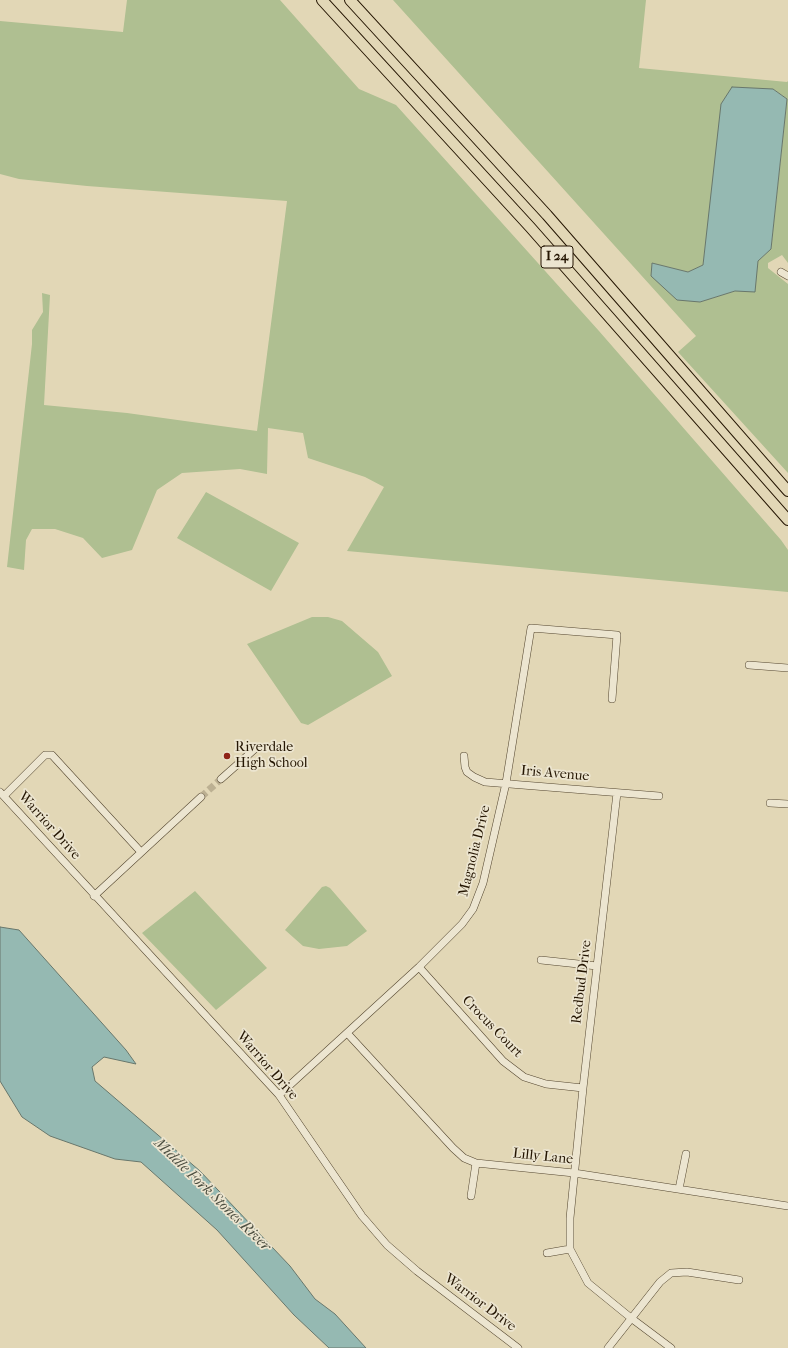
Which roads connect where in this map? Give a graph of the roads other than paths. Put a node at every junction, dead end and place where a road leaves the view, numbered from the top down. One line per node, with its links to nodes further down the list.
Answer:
1 (322, 0): 4 (highway, I 24)
2 (350, 0): 3 (highway, I 24)
3 (788, 491)
4 (788, 520)
5 (749, 665): 6 (street)
6 (788, 668)
7 (612, 699): 11 (street, Magnolia Drive)
8 (256, 748): 10 (street)
9 (464, 756): 11 (street, Iris Avenue)
10 (221, 779)
11 (506, 783): 12 (street, Iris Avenue); 22 (street, Magnolia Drive)
12 (617, 793): 14 (street, Iris Avenue); 21 (street, Redbud Drive)
13 (2, 794): 18 (street); 19 (street, Warrior Drive)
14 (659, 796)
15 (201, 797): 18 (street)
16 (770, 803): 17 (street)
17 (788, 804)
18 (140, 851): 19 (street)
19 (94, 896): 25 (street, Warrior Drive)
20 (541, 960): 21 (street)
21 (597, 966): 24 (street, Redbud Drive)
22 (419, 967): 23 (street, Magnolia Drive); 24 (street, Crocus Court)
23 (348, 1034): 25 (street, Magnolia Drive); 27 (street, Lilly Lane)
24 (583, 1088): 28 (street, Redbud Drive)
25 (279, 1096): 36 (street, Warrior Drive)
26 (686, 1154): 29 (street)
27 (476, 1163): 28 (street, Lilly Lane); 30 (street)
28 (574, 1173): 29 (street, Lilly Lane); 32 (street, Redbud Drive)
29 (679, 1189): 31 (street, Lilly Lane)
30 (471, 1196)
31 (788, 1206)
32 (570, 1249): 33 (street); 35 (street)
33 (547, 1252)
34 (739, 1280): 35 (street)
35 (631, 1318): 37 (street); 38 (street)
36 (518, 1348)
37 (608, 1348)
38 (671, 1348)

